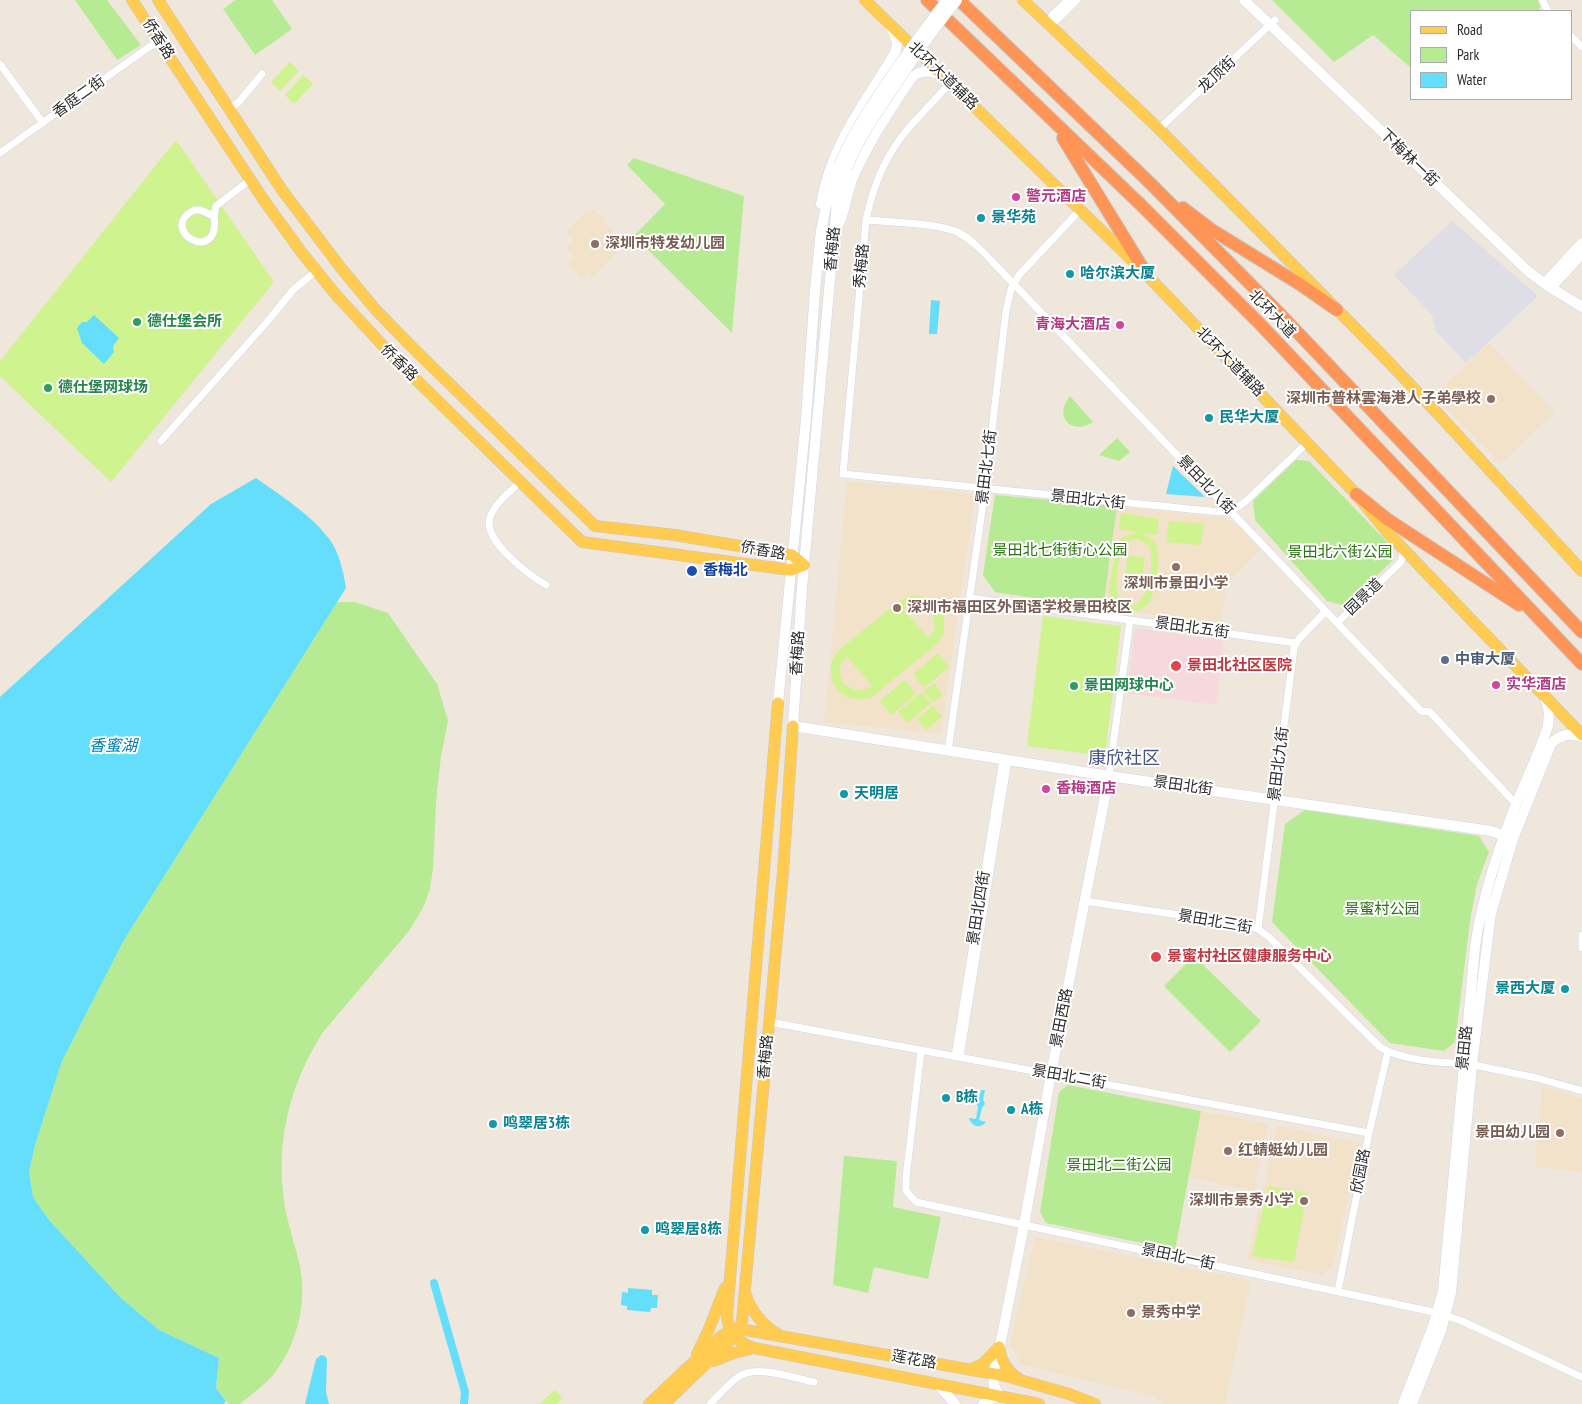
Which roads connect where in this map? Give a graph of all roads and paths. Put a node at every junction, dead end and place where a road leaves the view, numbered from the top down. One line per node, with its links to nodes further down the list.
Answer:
1 (132, 0): 16 (main road, 侨香路)
2 (158, 0): 23 (main road, 侨香路)
3 (865, 0): 12 (main road, 北环大道辅路)
4 (927, 0): 25 (highway, 北环大道)
5 (947, 0): 28 (main road, 香梅路, bridge)
6 (958, 0): 28 (main road, 香梅路, bridge); 30 (highway, 北环大道)
7 (1023, 0): 14 (main road)
8 (1068, 0): 14 (street)
9 (1077, 0): 14 (street)
10 (1244, 0): 13 (main road, 下梅林一街)
11 (1254, 0): 13 (main road, 下梅林一街)
12 (888, 22): 19 (main road); 22 (main road, 北环大道辅路)
13 (1272, 22): 26 (street, 龙顶街); 40 (main road, 下梅林一街)
14 (1049, 24): 26 (main road)
15 (1572, 37): 17 (street)
16 (159, 42): 24 (street, 香庭二街); 29 (main road, 侨香路)
17 (1582, 47)
18 (0, 64): 24 (street)
19 (886, 66): 21 (main road); 34 (main road)
20 (262, 74): 23 (street)
21 (910, 80): 22 (main road); 35 (main road)
22 (948, 80): 31 (main road, 北环大道辅路); 33 (street, 秀梅路)
23 (228, 109): 53 (main road, 侨香路)
24 (42, 123): 27 (street, 香庭二街)
25 (1054, 123): 39 (highway); 60 (highway, 北环大道)
26 (1158, 129): 44 (main road)
27 (0, 153)
28 (843, 167): 34 (main road, 香梅路); 35 (main road, 香梅路)
29 (250, 180): 32 (street); 38 (main road, 侨香路)
30 (1149, 182): 44 (highway); 63 (highway, 北环大道)
31 (1081, 209): 39 (main road, 北环大道辅路); 41 (street, 景田北七街)
32 (214, 216): 32 (street)
33 (866, 220): 41 (street, 景田北八街); 47 (street, 秀梅路)
34 (821, 230): 53 (main road, 香梅路)
35 (834, 234): 54 (main road, 香梅路)
36 (1582, 244): 40 (main road)
37 (1582, 254): 40 (main road)
38 (316, 271): 45 (street); 48 (main road, 侨香路)
39 (1147, 276): 46 (main road, 北环大道辅路)
40 (1550, 283): 42 (main road, 下梅林一街); 43 (main road, 下梅林一街)
41 (1014, 284): 49 (street, 景田北七街); 51 (street, 景田北八街)
42 (1582, 301)
43 (1582, 306)
44 (1337, 310): 56 (main road)
45 (161, 441)
46 (1307, 443): 50 (main road, 北环大道辅路); 51 (street)
47 (843, 474): 49 (street, 景田北六街)
48 (520, 482): 55 (main road, 侨香路); 57 (street)
49 (985, 489): 51 (street, 景田北六街); 58 (street, 景田北七街)
50 (1356, 494): 52 (main road, 北环大道辅路); 60 (highway)
51 (1230, 511): 59 (street, 景田北八街)
52 (1401, 546): 62 (street, 园景道); 66 (main road, 北环大道辅路)
53 (792, 555): 54 (main road, 侨香路); 55 (main road, 香梅路)
54 (804, 564): 55 (main road, 侨香路); 69 (main road, 香梅路)
55 (790, 570): 67 (main road, 香梅路)
56 (1582, 570)
57 (546, 585)
58 (970, 598): 61 (street, 景田北五街); 71 (street, 景田北七街)
59 (1326, 611): 62 (street, 景田北八街); 64 (street)
60 (1537, 617): 65 (highway, 北环大道)
61 (1130, 620): 64 (street, 景田北五街); 73 (street, 景田西路)
62 (1337, 623): 75 (street, 景田北八街)
63 (1582, 632)
64 (1296, 643): 74 (street, 景田北九街)
65 (1582, 664)
66 (1545, 697): 70 (main road, 北环大道辅路); 75 (main road, 景田路)
67 (778, 703): 68 (main road, 香梅路); 69 (main road)
68 (776, 722): 69 (main road); 78 (main road, 香梅路)
69 (793, 726): 71 (main road, 景田北街); 77 (main road, 香梅路)
70 (1582, 736): 76 (main road, 景田路)
71 (948, 751): 72 (main road, 景田北街)
72 (1005, 760): 73 (main road, 景田北街); 86 (street, 景田北四街)
73 (1109, 776): 74 (main road, 景田北街); 79 (main road, 景田西路)
74 (1275, 799): 76 (main road, 景田北街); 80 (street, 景田北九街)
75 (1516, 804): 76 (main road, 景田路)
76 (1509, 837): 87 (main road, 景田路)
77 (782, 872): 78 (main road); 83 (main road, 香梅路)
78 (764, 875): 92 (main road, 香梅路)
79 (1084, 901): 80 (street, 景田北三街); 88 (main road, 景田西路)
80 (1258, 929): 85 (street, 景田北三街)
81 (1582, 935): 82 (street)
82 (1582, 948)
83 (769, 1022): 84 (street, 景田北二街); 93 (main road, 香梅路)
84 (922, 1050): 86 (street, 景田北二街); 91 (street, 景田北一街)
85 (1388, 1051): 87 (street, 景田北三街); 90 (street, 欣园路)
86 (957, 1057): 88 (street, 景田北二街)
87 (1467, 1064): 89 (street, 景田北三街); 95 (main road, 景田路)
88 (1051, 1074): 90 (street, 景田北二街); 91 (main road, 景田西路)
89 (1582, 1091)
90 (1369, 1133): 94 (street, 欣园路)
91 (1024, 1225): 94 (street, 景田北一街); 99 (main road, 景田西路)
92 (731, 1267): 96 (main road, 香梅路); 103 (main road)
93 (745, 1289): 96 (main road, 香梅路); 97 (main road)
94 (1338, 1291): 95 (street, 景田北一街)
95 (1442, 1314): 106 (street, 景田北一街); 118 (main road, 景田路); 119 (main road, 景田路)
96 (735, 1332): 97 (main road, 莲花路); 100 (main road, 莲花路); 102 (main road); 103 (main road)
97 (786, 1337): 98 (main road, 莲花路)
98 (842, 1347): 101 (main road); 104 (main road, 莲花路)
99 (999, 1347): 104 (main road); 105 (main road, 景田西路); 108 (main road)
100 (754, 1348): 101 (main road, 莲花路); 102 (main road)
101 (838, 1364): 109 (main road, 莲花路)
102 (701, 1368): 112 (main road)
103 (686, 1369): 111 (main road)
104 (969, 1370): 105 (main road, 莲花路)
105 (993, 1374): 108 (main road, 莲花路); 110 (main road, 景田西路)
106 (1582, 1377)
107 (814, 1382): 113 (street)
108 (1024, 1382): 117 (main road, 莲花路)
109 (937, 1383): 110 (main road, 莲花路); 114 (main road)
110 (999, 1395): 115 (main road); 116 (main road, 莲花路)
111 (649, 1404)
112 (664, 1404)
113 (710, 1404)
114 (955, 1404)
115 (983, 1404)
116 (1039, 1404)
117 (1095, 1404)
118 (1403, 1404)
119 (1412, 1404)

